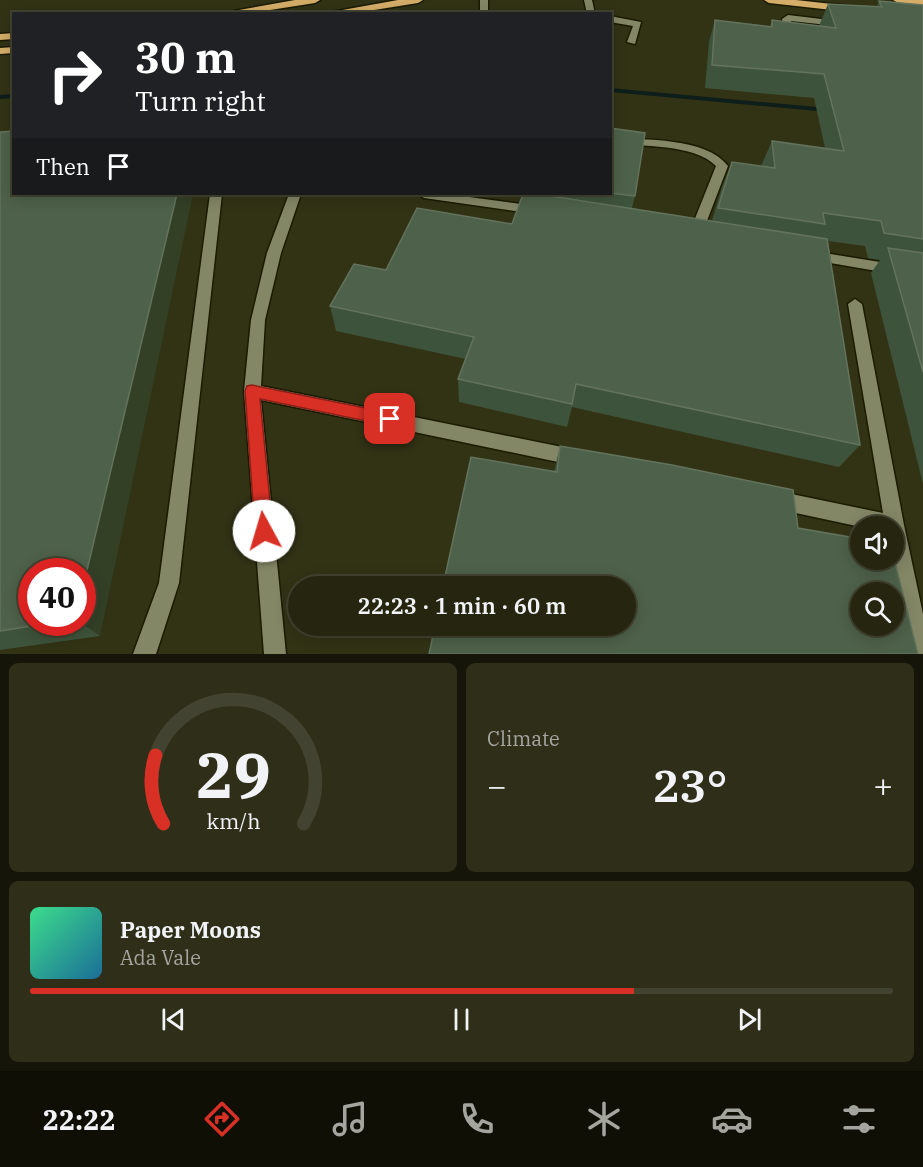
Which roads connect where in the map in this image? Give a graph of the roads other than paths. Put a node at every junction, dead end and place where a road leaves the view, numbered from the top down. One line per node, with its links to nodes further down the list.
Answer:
1 (315, 0): 8 (highway)
2 (418, 0): 9 (highway)
3 (769, 0): 6 (highway)
4 (898, 0): 5 (highway)
5 (923, 3)
6 (831, 7): 7 (highway); 11 (street)
7 (866, 11)
8 (234, 12)
9 (338, 12)
10 (612, 19): 12 (street)
11 (790, 41)
12 (632, 42)
13 (612, 141): 18 (street)
14 (216, 195): 28 (street)
15 (295, 195): 22 (street)
16 (431, 195): 17 (street)
17 (546, 212)
18 (695, 236)
19 (798, 253): 20 (street)
20 (923, 274)
21 (855, 304): 26 (street)
22 (252, 391): 23 (street); 29 (street)
23 (594, 462)
24 (756, 496): 25 (street)
25 (851, 516)
26 (892, 516)
27 (903, 570): 30 (street)
28 (144, 654)
29 (275, 654)
30 (921, 654)

